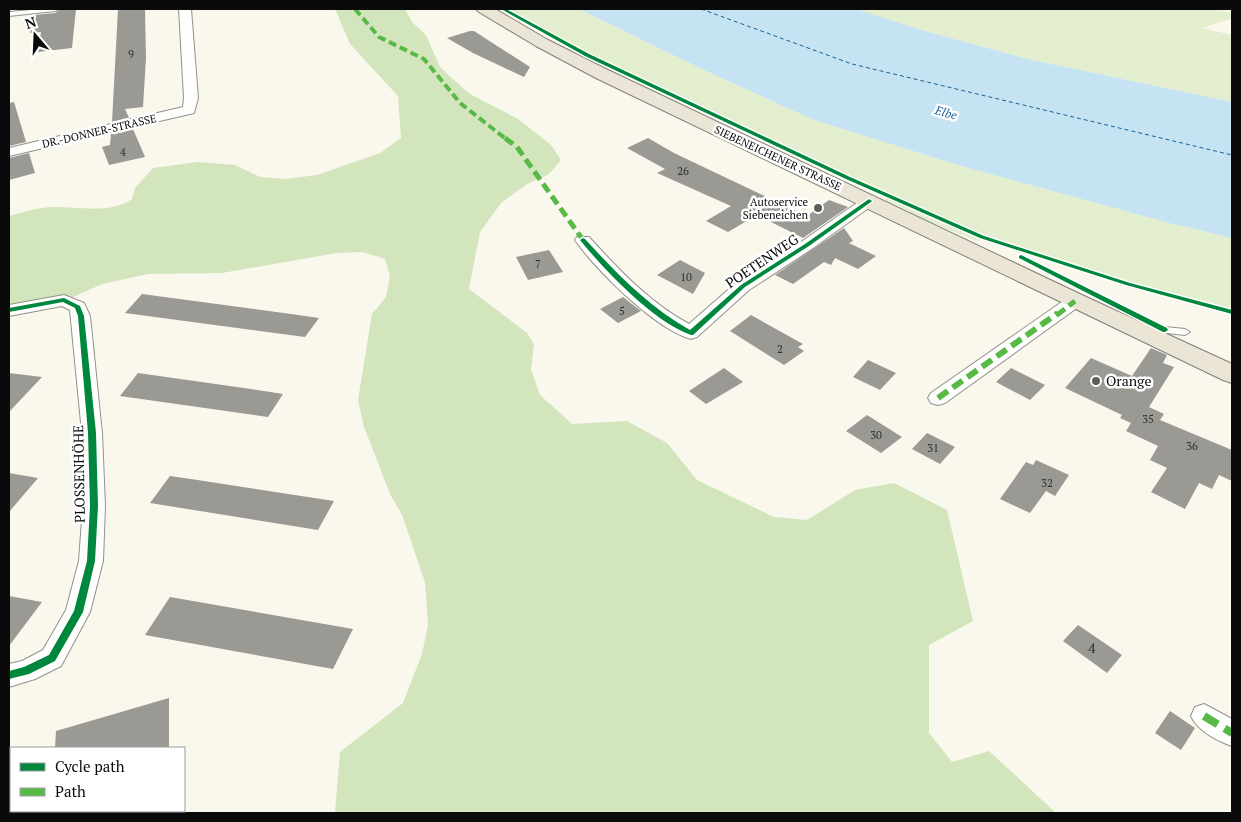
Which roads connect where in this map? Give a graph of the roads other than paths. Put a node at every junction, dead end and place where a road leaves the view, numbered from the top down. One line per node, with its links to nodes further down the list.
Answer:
1 (55, 9): 4 (lane)
2 (185, 9): 5 (street, DR.-DONNER-STRASSE)
3 (484, 9): 6 (main road, SIEBENEICHENER STRASSE)
4 (9, 14)
5 (9, 152)
6 (869, 201): 7 (street, POETENWEG); 8 (main road, SIEBENEICHENER STRASSE)
7 (583, 240)
8 (1075, 301): 11 (main road, SIEBENEICHENER STRASSE); 13 (street)
9 (9, 310): 14 (street, PLOSSENHÖHE)
10 (1185, 332): 11 (lane)
11 (1157, 339): 12 (main road, SIEBENEICHENER STRASSE)
12 (1232, 374)
13 (938, 398)
14 (9, 675)
15 (1204, 716): 16 (street)
16 (1232, 733)

